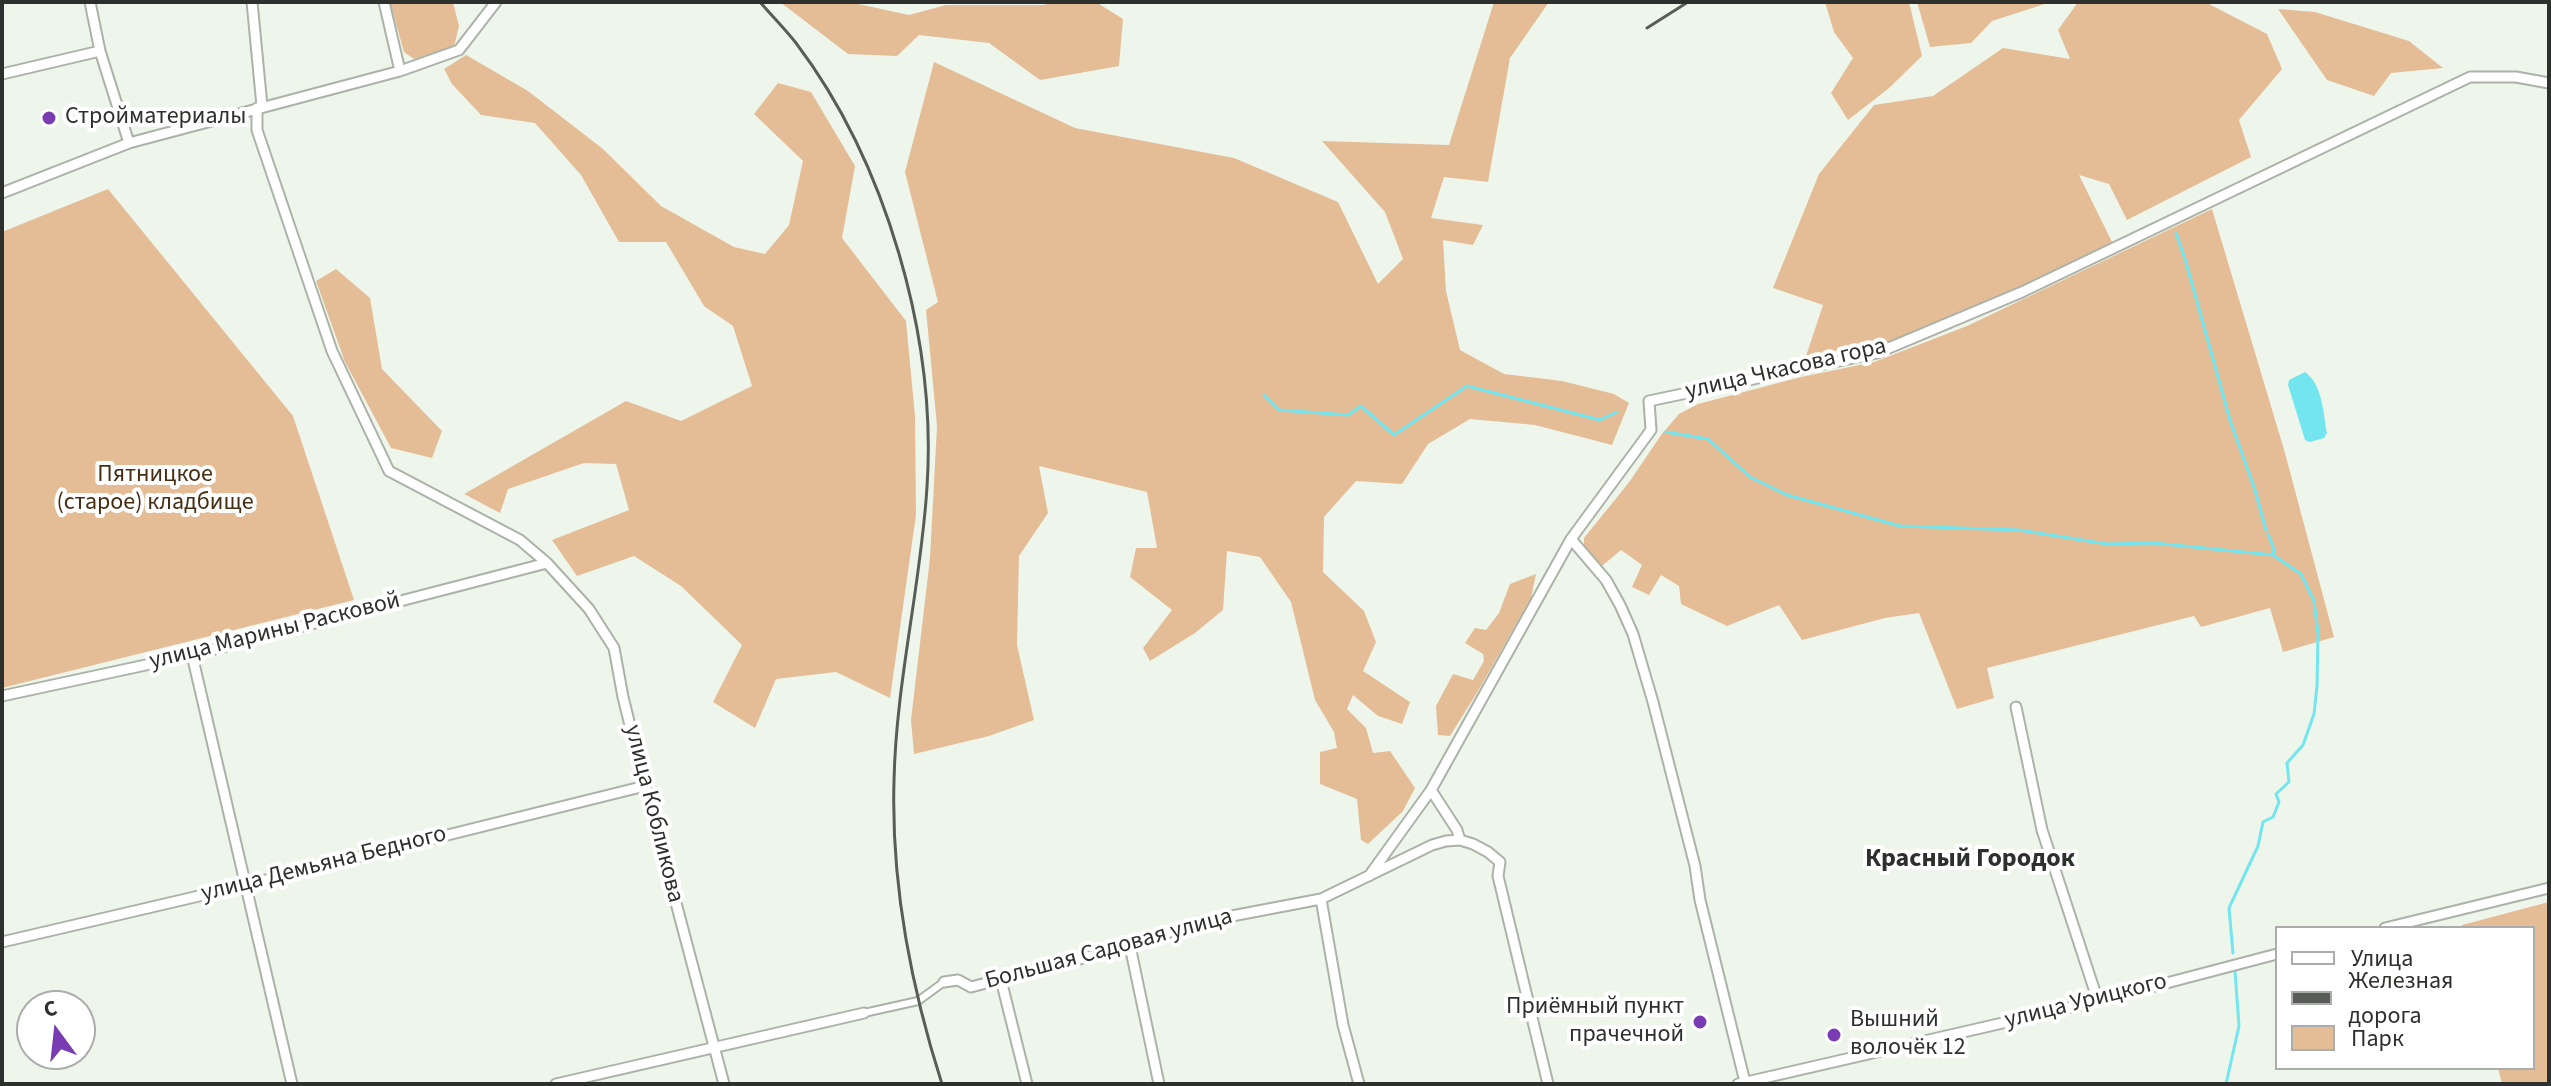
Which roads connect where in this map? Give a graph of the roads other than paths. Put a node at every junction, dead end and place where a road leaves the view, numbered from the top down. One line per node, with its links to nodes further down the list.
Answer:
1 (90, 2): 5 (street)
2 (252, 2): 9 (street, улица Кобликова)
3 (384, 2): 6 (street)
4 (496, 2): 6 (street)
5 (100, 51): 7 (street); 10 (street)
6 (400, 71): 9 (street)
7 (2, 74)
8 (2549, 83): 12 (street, улица Чкасова гора)
9 (260, 107): 10 (street); 13 (street, улица Кобликова)
10 (129, 143): 11 (street)
11 (2, 193)
12 (1571, 539): 18 (street, улица Чкасова гора); 33 (street)
13 (547, 563): 14 (street, улица Марины Расковой); 17 (street, улица Кобликова)
14 (192, 655): 15 (street, улица Марины Расковой); 21 (street)
15 (2, 696)
16 (2016, 707): 30 (street)
17 (645, 786): 21 (street, улица Демьяна Бедного); 32 (street, улица Кобликова)
18 (1431, 790): 19 (street); 20 (street, улица Чкасова гора)
19 (1460, 840): 20 (street, Большая Садовая улица); 40 (street)
20 (1369, 876): 23 (street, Большая Садовая улица)
21 (246, 885): 25 (street, улица Демьяна Бедного); 34 (street)
22 (2549, 888): 24 (street)
23 (1321, 899): 26 (street, Большая Садовая улица); 39 (street)
24 (2393, 926)
25 (2, 942)
26 (1130, 946): 28 (street, Большая Садовая улица); 38 (street)
27 (2275, 954): 30 (street, улица Урицкого)
28 (1001, 980): 29 (street, Большая Садовая улица); 37 (street)
29 (944, 982): 31 (street, Большая Садовая улица)
30 (2098, 1001): 33 (street, улица Урицкого)
31 (864, 1013): 32 (street, Большая Садовая улица)
32 (714, 1047): 35 (street, Большая Садовая улица); 36 (street, улица Кобликова)
33 (1741, 1083)
34 (292, 1084)
35 (556, 1084)
36 (724, 1084)
37 (1027, 1084)
38 (1159, 1084)
39 (1359, 1084)
40 (1548, 1084)

